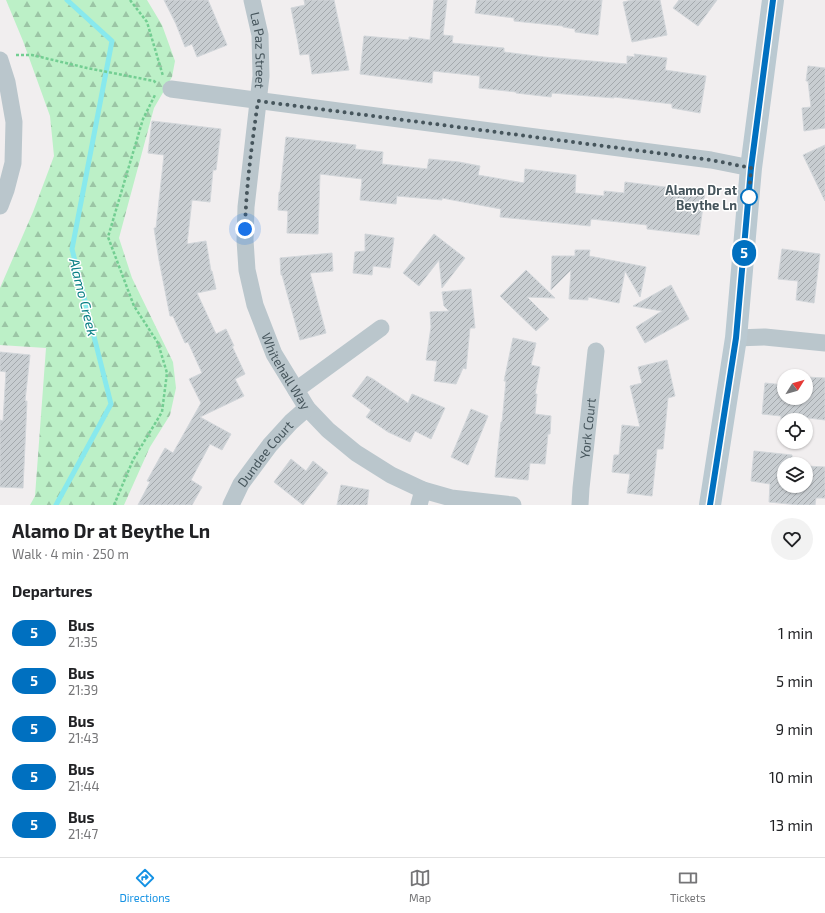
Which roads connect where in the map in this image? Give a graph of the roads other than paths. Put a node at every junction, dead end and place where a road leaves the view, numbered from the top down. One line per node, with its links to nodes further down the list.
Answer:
1 (252, 0): 5 (street, La Paz Street)
2 (773, 0): 6 (main road)
3 (7, 57): 7 (street)
4 (163, 87): 5 (street)
5 (258, 101): 6 (street); 12 (street, Whitehall Way)
6 (751, 168): 9 (main road)
7 (0, 206)
8 (381, 328): 12 (street)
9 (736, 338): 10 (street); 18 (main road)
10 (825, 343)
11 (596, 351): 17 (street, York Court)
12 (296, 390): 13 (street, Whitehall Way)
13 (307, 408): 14 (street, Whitehall Way); 15 (street, Dundee Court)
14 (421, 497): 16 (street, Whitehall Way)
15 (231, 505)
16 (514, 505)
17 (580, 505)
18 (710, 505)

